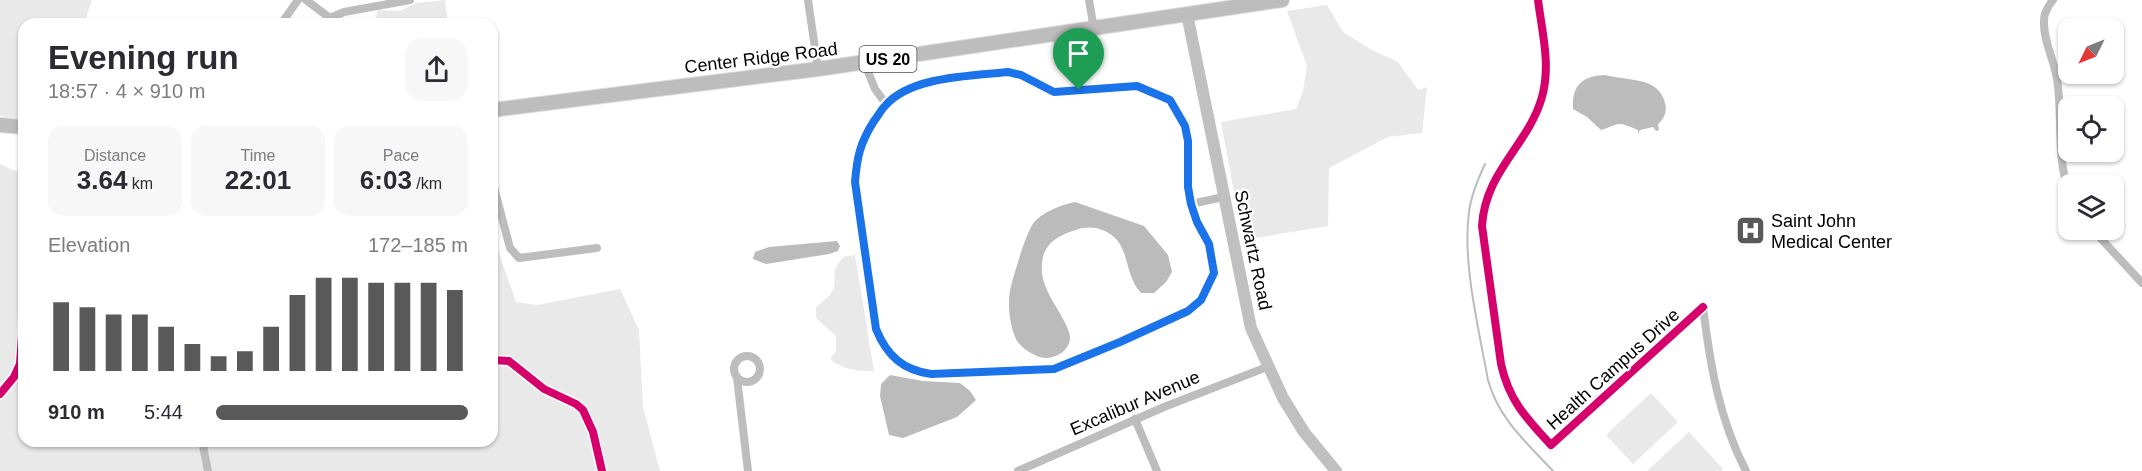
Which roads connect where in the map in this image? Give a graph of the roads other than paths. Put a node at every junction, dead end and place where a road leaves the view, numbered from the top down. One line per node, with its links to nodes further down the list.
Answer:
1 (298, 0): 12 (street)
2 (306, 0): 13 (street)
3 (410, 0): 14 (street)
4 (808, 0): 18 (street)
5 (1089, 0): 15 (street)
6 (1282, 0): 11 (main road, Center Ridge Road / US 20)
7 (1538, 0): 40 (street, Health Campus Drive)
8 (2053, 0): 10 (street)
9 (2040, 2): 10 (street)
10 (2046, 11): 24 (street)
11 (1187, 14): 15 (main road, Center Ridge Road / US 20); 25 (street, Schwartz Road)
12 (284, 18)
13 (327, 18)
14 (335, 18)
15 (1094, 29): 16 (main road, Center Ridge Road / US 20)
16 (1060, 34): 17 (main road, Center Ridge Road / US 20); 19 (street)
17 (864, 62): 18 (main road, Center Ridge Road / US 20); 20 (street)
18 (818, 69): 21 (main road, Center Ridge Road / US 20)
19 (1079, 90): 20 (street); 27 (street)
20 (886, 104): 27 (street)
21 (498, 109)
22 (0, 125): 23 (main road)
23 (18, 126)
24 (2065, 174)
25 (1223, 197): 27 (street); 31 (street, Schwartz Road)
26 (498, 203): 29 (street)
27 (1191, 204)
28 (2102, 240): 30 (street)
29 (597, 248)
30 (2142, 283)
31 (1267, 367): 33 (street, Excalibur Avenue); 39 (street, Schwartz Road)
32 (737, 378): 36 (street)
33 (1135, 419): 37 (street, Excalibur Avenue); 38 (street)
34 (203, 447): 35 (street)
35 (208, 471)
36 (748, 471)
37 (1018, 471)
38 (1156, 471)
39 (1336, 471)
40 (1746, 471)

